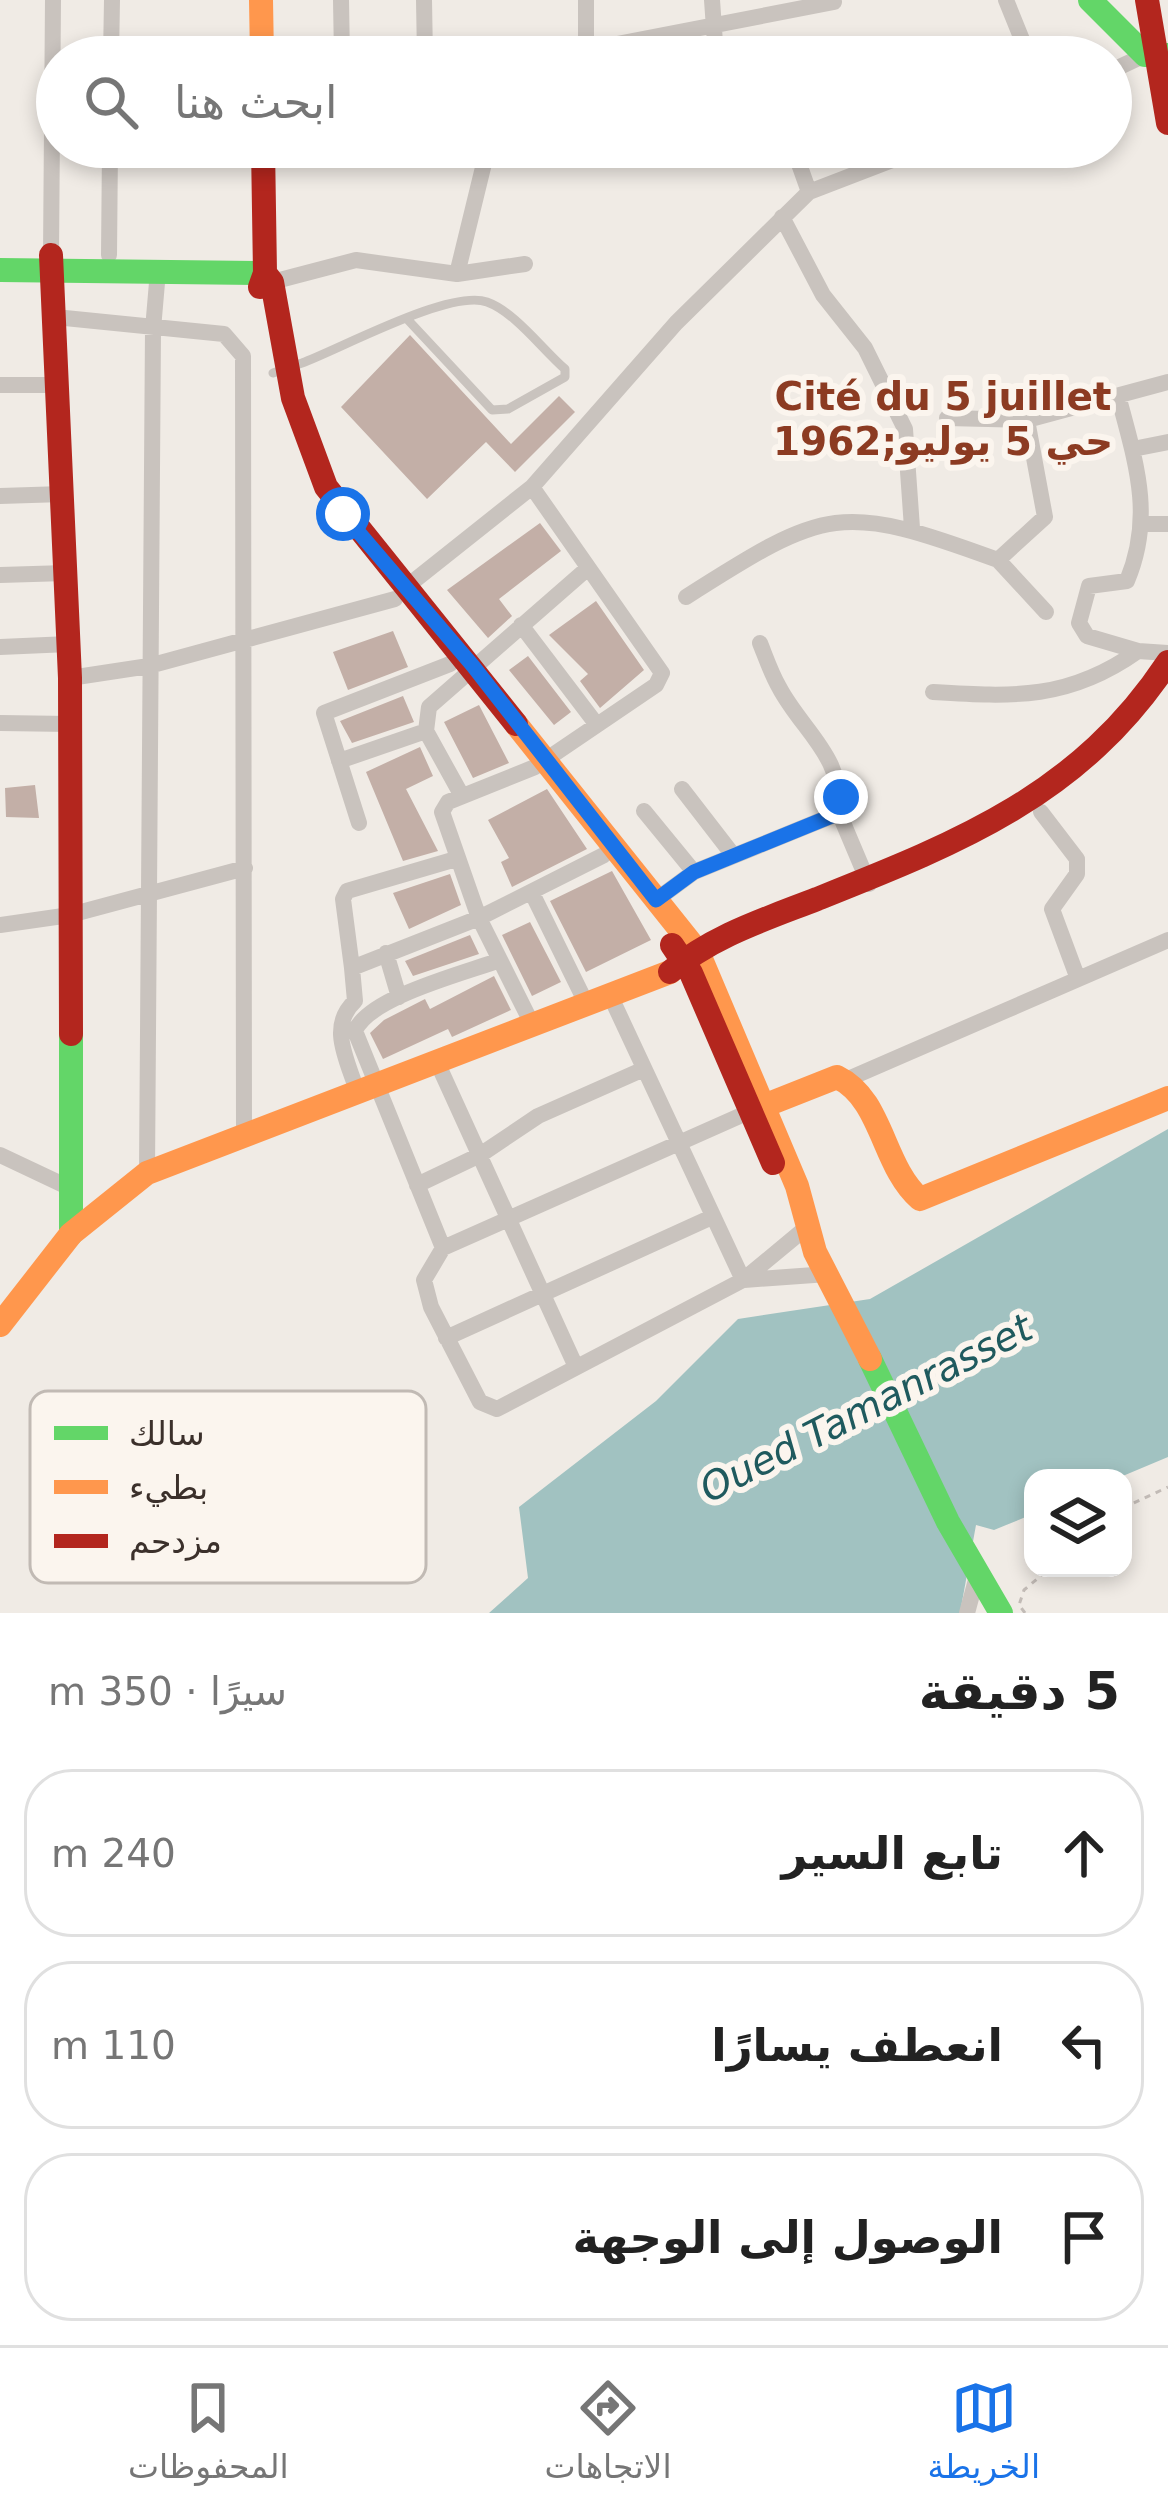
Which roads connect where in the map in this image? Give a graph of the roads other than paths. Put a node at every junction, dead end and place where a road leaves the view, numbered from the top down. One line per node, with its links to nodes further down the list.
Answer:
1 (52, 0): 14 (street)
2 (112, 0): 15 (street)
3 (261, 0): 16 (street)
4 (340, 0): 17 (street)
5 (424, 0): 18 (street)
6 (586, 0): 19 (street)
7 (712, 0): 13 (street)
8 (1006, 0): 22 (street)
9 (1090, 0): 23 (street)
10 (1147, 0): 23 (street)
11 (1163, 0): 23 (street)
12 (834, 2): 13 (street)
13 (712, 22): 20 (street); 21 (street)
14 (52, 36)
15 (111, 36)
16 (262, 36)
17 (341, 36)
18 (424, 36)
19 (586, 36)
20 (659, 36)
21 (714, 36)
22 (1021, 36)
23 (1159, 51): 24 (street)
24 (1168, 124)
25 (51, 168): 35 (street)
26 (110, 168): 33 (street)
27 (264, 168): 39 (street)
28 (483, 168): 40 (street)
29 (802, 168): 31 (street)
30 (870, 168): 31 (street)
31 (809, 192): 32 (street)
32 (782, 217): 53 (street); 58 (street)
33 (109, 255): 35 (street); 39 (street)
34 (0, 256): 35 (street)
35 (51, 263): 37 (street); 38 (street); 41 (street)
36 (525, 264): 40 (street)
37 (0, 270)
38 (158, 271): 39 (street); 43 (street)
39 (267, 271): 40 (street); 44 (street)
40 (457, 274)
41 (55, 317): 43 (street); 46 (street)
42 (408, 320): 42 (lane); 44 (lane)
43 (153, 329): 67 (street); 73 (street)
44 (280, 372): 63 (street)
45 (1168, 382): 48 (street)
46 (59, 385): 47 (street); 54 (street)
47 (0, 386)
48 (1119, 399): 50 (street); 52 (street)
49 (946, 418): 50 (street)
50 (1027, 420): 59 (street)
51 (1168, 442): 52 (street)
52 (1132, 449): 56 (street)
53 (532, 487): 60 (street); 63 (street)
54 (63, 494): 55 (street); 61 (street)
55 (0, 496)
56 (1142, 524): 57 (street); 71 (street)
57 (1168, 524)
58 (912, 528): 59 (street); 64 (street)
59 (998, 560): 65 (street)
60 (588, 568): 66 (street); 81 (street)
61 (66, 573): 62 (street); 68 (street)
62 (0, 575)
63 (400, 593): 67 (street); 74 (street)
64 (686, 597)
65 (1046, 612)
66 (521, 625): 74 (street); 81 (street)
67 (248, 640): 73 (street); 94 (street)
68 (69, 644): 70 (street); 75 (street)
69 (760, 644): 89 (street)
70 (0, 647)
71 (1138, 651): 72 (street); 77 (street)
72 (1168, 658): 78 (street)
73 (149, 665): 75 (street); 98 (street)
74 (462, 669): 82 (street); 83 (street); 84 (street)
75 (70, 678): 80 (street)
76 (1168, 688): 78 (street); 88 (street)
77 (933, 692)
78 (1143, 704): 96 (street)
79 (0, 723): 80 (street)
80 (70, 724): 100 (street)
81 (597, 725): 84 (street)
82 (426, 731): 83 (street); 86 (street)
83 (339, 761): 90 (street)
84 (541, 763): 86 (street); 91 (street); 99 (street)
85 (682, 789): 92 (street)
86 (462, 796): 93 (street)
87 (644, 812): 95 (street)
88 (1041, 812): 96 (street); 108 (street)
89 (839, 813): 92 (street); 96 (street)
90 (359, 823)
91 (604, 855): 97 (street); 106 (street)
92 (733, 855): 95 (street)
93 (456, 859): 101 (street); 107 (street)
94 (245, 868): 98 (street); 118 (street)
95 (694, 872): 99 (street)
96 (870, 884): 106 (street)
97 (532, 893): 101 (street); 110 (street)
98 (147, 895): 100 (street); 122 (street)
99 (656, 900): 106 (street)
100 (70, 915): 102 (street); 124 (street)
101 (478, 918): 104 (street); 105 (street)
102 (0, 925)
103 (1168, 940): 108 (street)
104 (386, 952): 107 (street); 109 (street)
105 (500, 960): 109 (street); 111 (street)
106 (690, 964): 110 (street); 117 (street)
107 (352, 968): 115 (street)
108 (1078, 979): 114 (street)
109 (399, 997): 115 (street)
110 (597, 998): 111 (street); 113 (street)
111 (533, 1026): 112 (street)
112 (437, 1062): 115 (street); 121 (street)
113 (644, 1070): 119 (street); 121 (street)
114 (848, 1079): 116 (street); 117 (street)
115 (367, 1090): 118 (street); 123 (street)
116 (1168, 1098)
117 (758, 1108): 119 (street); 127 (street)
118 (244, 1135): 122 (street)
119 (679, 1145): 125 (street); 126 (street)
120 (0, 1155): 124 (street)
121 (480, 1155): 123 (street); 126 (street)
122 (147, 1173): 128 (street)
123 (417, 1185): 129 (street)
124 (70, 1188): 128 (street)
125 (712, 1217): 131 (street); 132 (street)
126 (508, 1221): 129 (street); 132 (street)
127 (807, 1227): 130 (street); 131 (street)
128 (70, 1234): 133 (street)
129 (443, 1248): 134 (street)
130 (828, 1274): 131 (street); 136 (street)
131 (743, 1280): 135 (street)
132 (541, 1293): 134 (street); 135 (street)
133 (0, 1325)
134 (446, 1338): 135 (street)
135 (576, 1367)
136 (976, 1576): 137 (street); 138 (street)
137 (968, 1613)
138 (1000, 1613)

